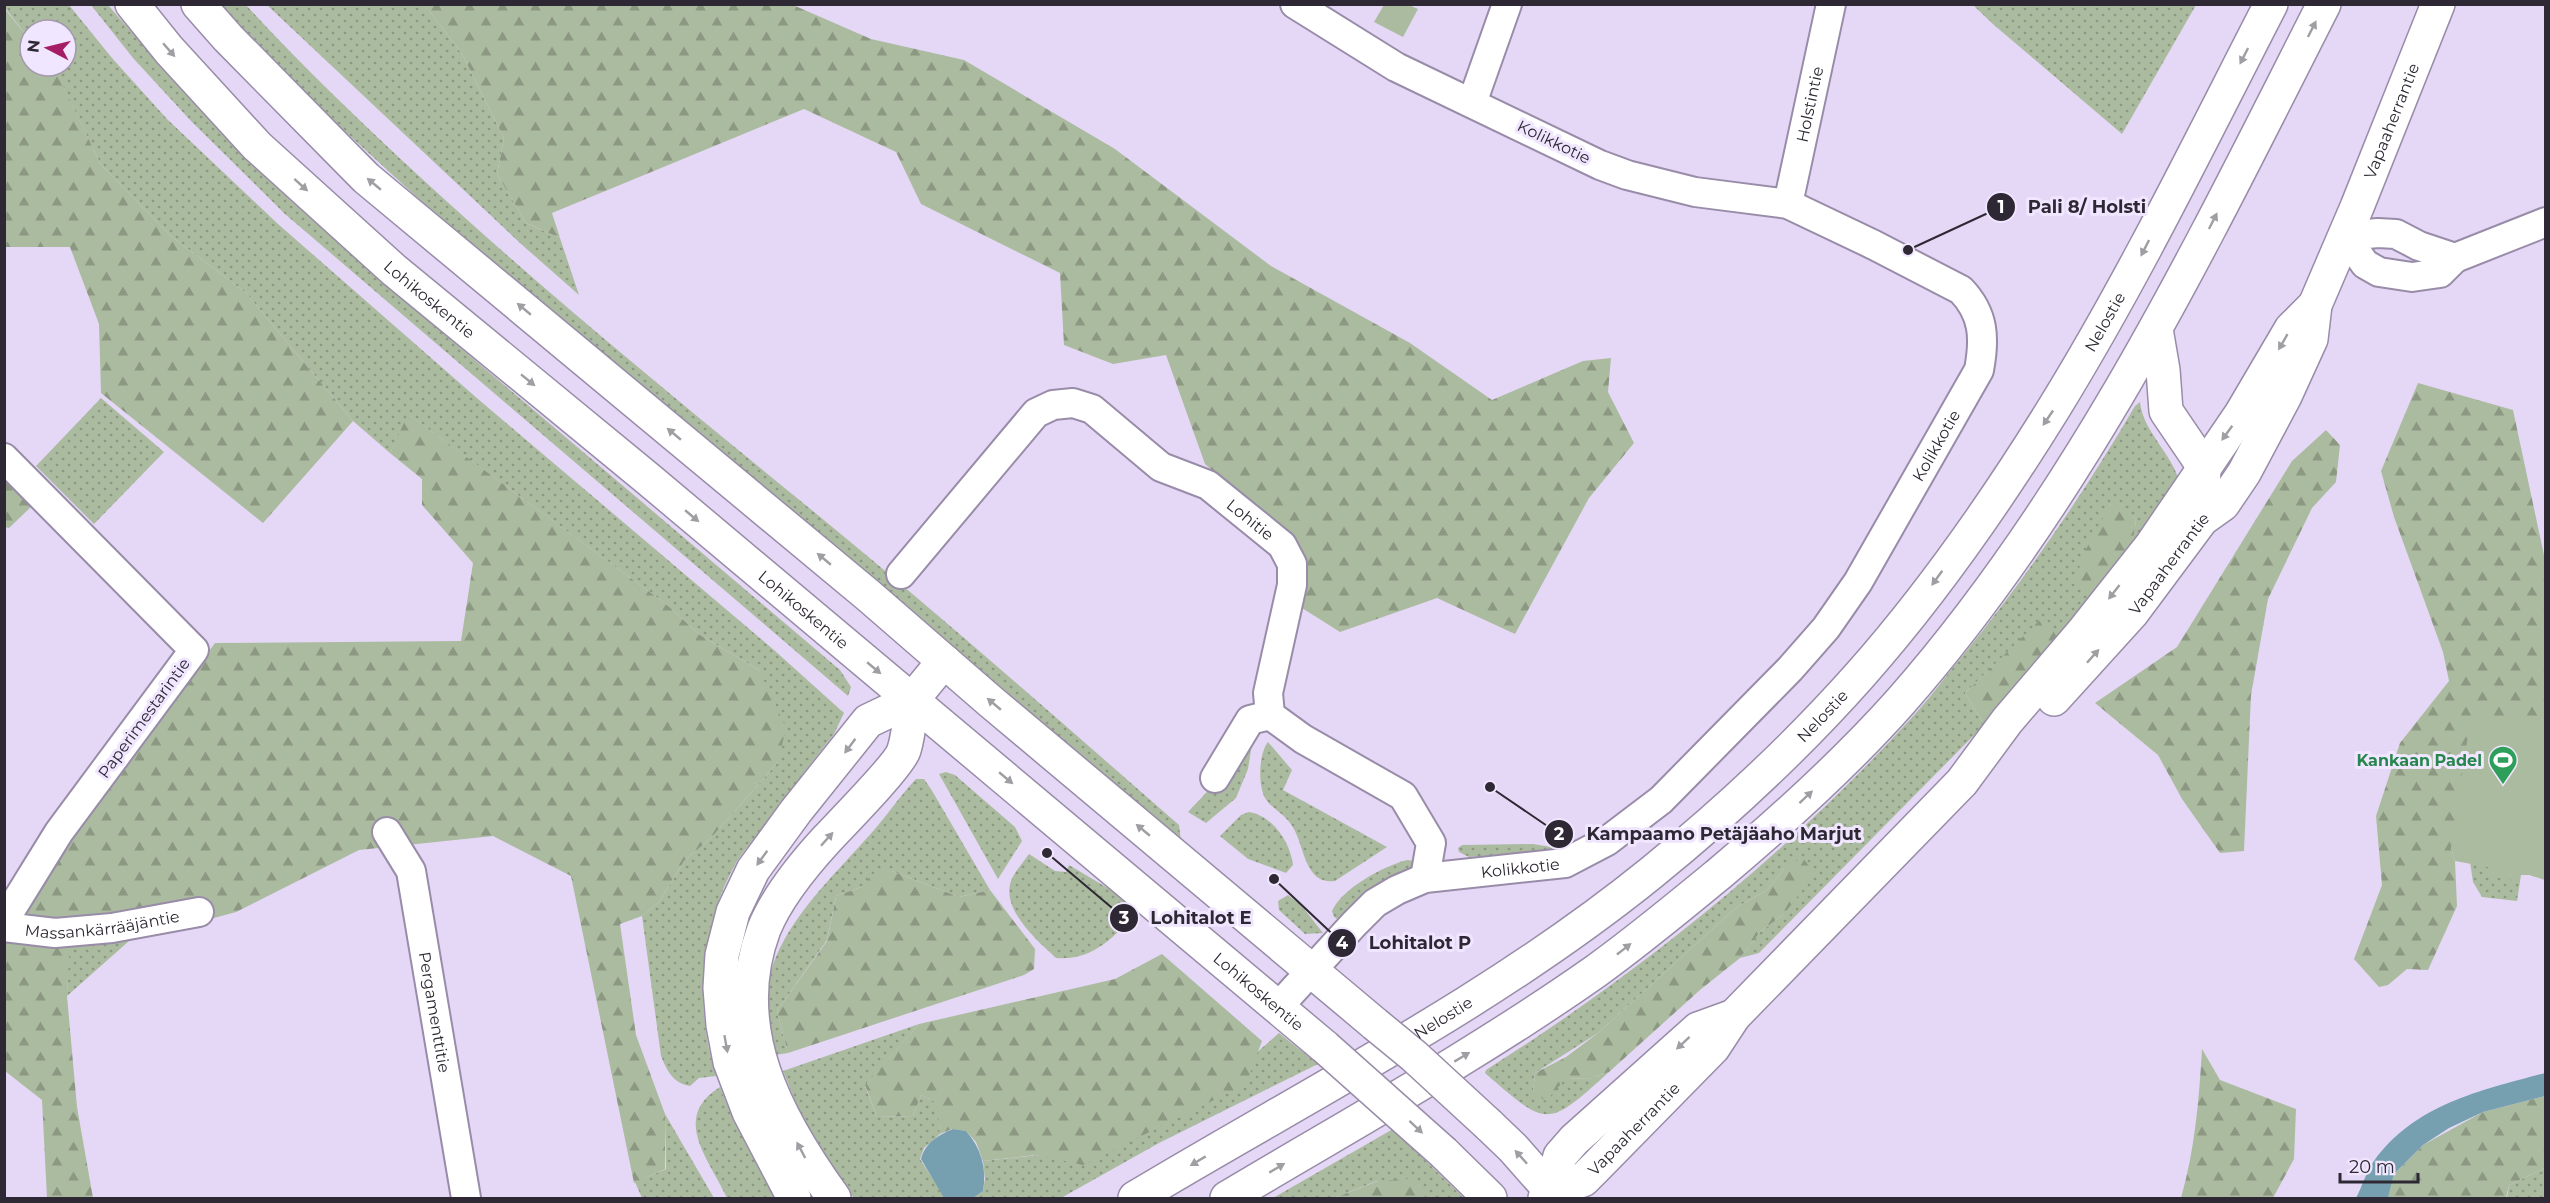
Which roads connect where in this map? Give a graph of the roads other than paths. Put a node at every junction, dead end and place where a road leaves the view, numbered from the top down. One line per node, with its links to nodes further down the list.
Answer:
1 (132, 4): 21 (main road, Lohikoskentie, one-way to 21)
2 (198, 4): 20 (main road, one-way to 2)
3 (1295, 4): 9 (street, Kolikkotie)
4 (1507, 4): 9 (street)
5 (1831, 4): 10 (street, Holstintie)
6 (2271, 4): 35 (main road, Nelostie, one-way to 35)
7 (2324, 4): 15 (main road, one-way to 7)
8 (2438, 4): 12 (main road, Vapaaherrantie)
9 (1472, 103): 10 (street, Kolikkotie)
10 (1788, 204): 26 (street, Kolikkotie)
11 (2546, 222): 13 (street)
12 (2345, 236): 13 (street); 13 (street); 14 (main road, Vapaaherrantie)
13 (2455, 258)
14 (2315, 305): 17 (main road, Vapaaherrantie, one-way to 17); 18 (main road, Vapaaherrantie)
15 (2156, 329): 17 (main road); 36 (main road, one-way to 15)
16 (4, 458): 28 (street, Paperimestarintie)
17 (2204, 466): 18 (main road); 24 (main road, Vapaaherrantie, one-way to 24)
18 (2202, 519): 24 (main road, Vapaaherrantie, one-way to 18)
19 (901, 574): 22 (street, Lohitie)
20 (944, 662): 21 (main road); 29 (main road, one-way to 20)
21 (912, 700): 30 (main road, Lohikoskentie, one-way to 30); 33 (main road, one-way to 33); 34 (main road, one-way to 21)
22 (1270, 715): 23 (street); 26 (street)
23 (1215, 778)
24 (1962, 782): 31 (main road, Vapaaherrantie)
25 (387, 832): 32 (street, Pergamenttitie)
26 (1425, 878): 29 (street, Kolikkotie)
27 (199, 912): 28 (street, Massankärrääjäntie)
28 (6, 915)
29 (1312, 971): 30 (street, Kolikkotie); 31 (main road, one-way to 29, bridge)
30 (1287, 1015): 37 (main road, Lohikoskentie, one-way to 37, bridge)
31 (1548, 1195)
32 (466, 1198)
33 (794, 1198)
34 (834, 1198)
35 (1135, 1198)
36 (1227, 1198)
37 (1490, 1198)

